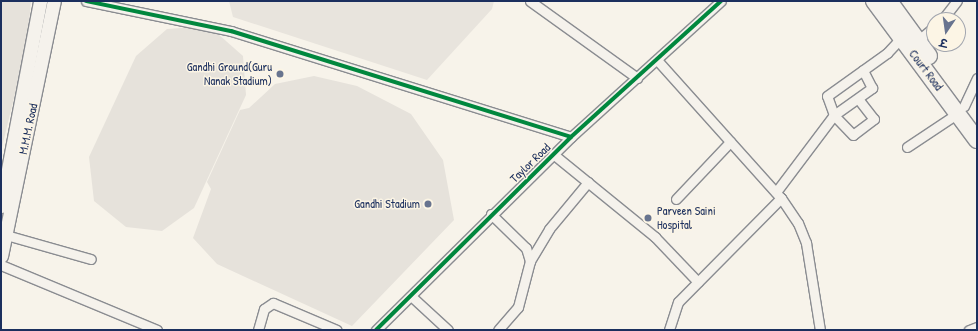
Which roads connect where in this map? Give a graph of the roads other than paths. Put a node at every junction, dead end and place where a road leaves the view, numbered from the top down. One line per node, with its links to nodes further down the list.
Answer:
1 (40, 1): 28 (main road, M.M.M. Road)
2 (54, 1): 30 (main road, M.M.M. Road)
3 (86, 1): 20 (street)
4 (530, 1): 14 (street)
5 (721, 1): 12 (street, Taylor Road)
6 (874, 1): 11 (highway, Court Road)
7 (888, 1): 11 (highway, Court Road)
8 (957, 1): 9 (street)
9 (948, 12)
10 (926, 32): 11 (street)
11 (909, 42): 13 (street); 17 (highway, Court Road)
12 (657, 60): 14 (street, Taylor Road); 22 (street)
13 (863, 70): 16 (street); 18 (street)
14 (637, 78): 20 (street, Taylor Road)
15 (977, 78): 17 (street)
16 (859, 100): 18 (street); 18 (street)
17 (961, 109): 19 (highway, Court Road); 21 (highway, Court Road); 23 (street)
18 (834, 115): 26 (street)
19 (977, 124)
20 (571, 137): 24 (street, Taylor Road)
21 (977, 140)
22 (730, 142): 26 (street); 27 (street)
23 (907, 147)
24 (554, 154): 25 (street); 29 (street, Taylor Road)
25 (588, 182): 33 (street); 35 (street)
26 (778, 195): 35 (street); 45 (street)
27 (676, 199)
28 (1, 206)
29 (491, 214): 33 (street); 36 (street, Taylor Road)
30 (6, 235): 31 (main road, M.M.M. Road); 32 (street)
31 (1, 256)
32 (91, 259)
33 (530, 261): 43 (street)
34 (1, 265): 38 (street)
35 (698, 282): 44 (street)
36 (411, 296): 41 (street, Taylor Road); 42 (street)
37 (977, 327): 46 (street)
38 (157, 330)
39 (258, 330): 40 (street)
40 (337, 330)
41 (376, 330)
42 (448, 330)
43 (498, 330)
44 (669, 330)
45 (820, 330)
46 (969, 330)

